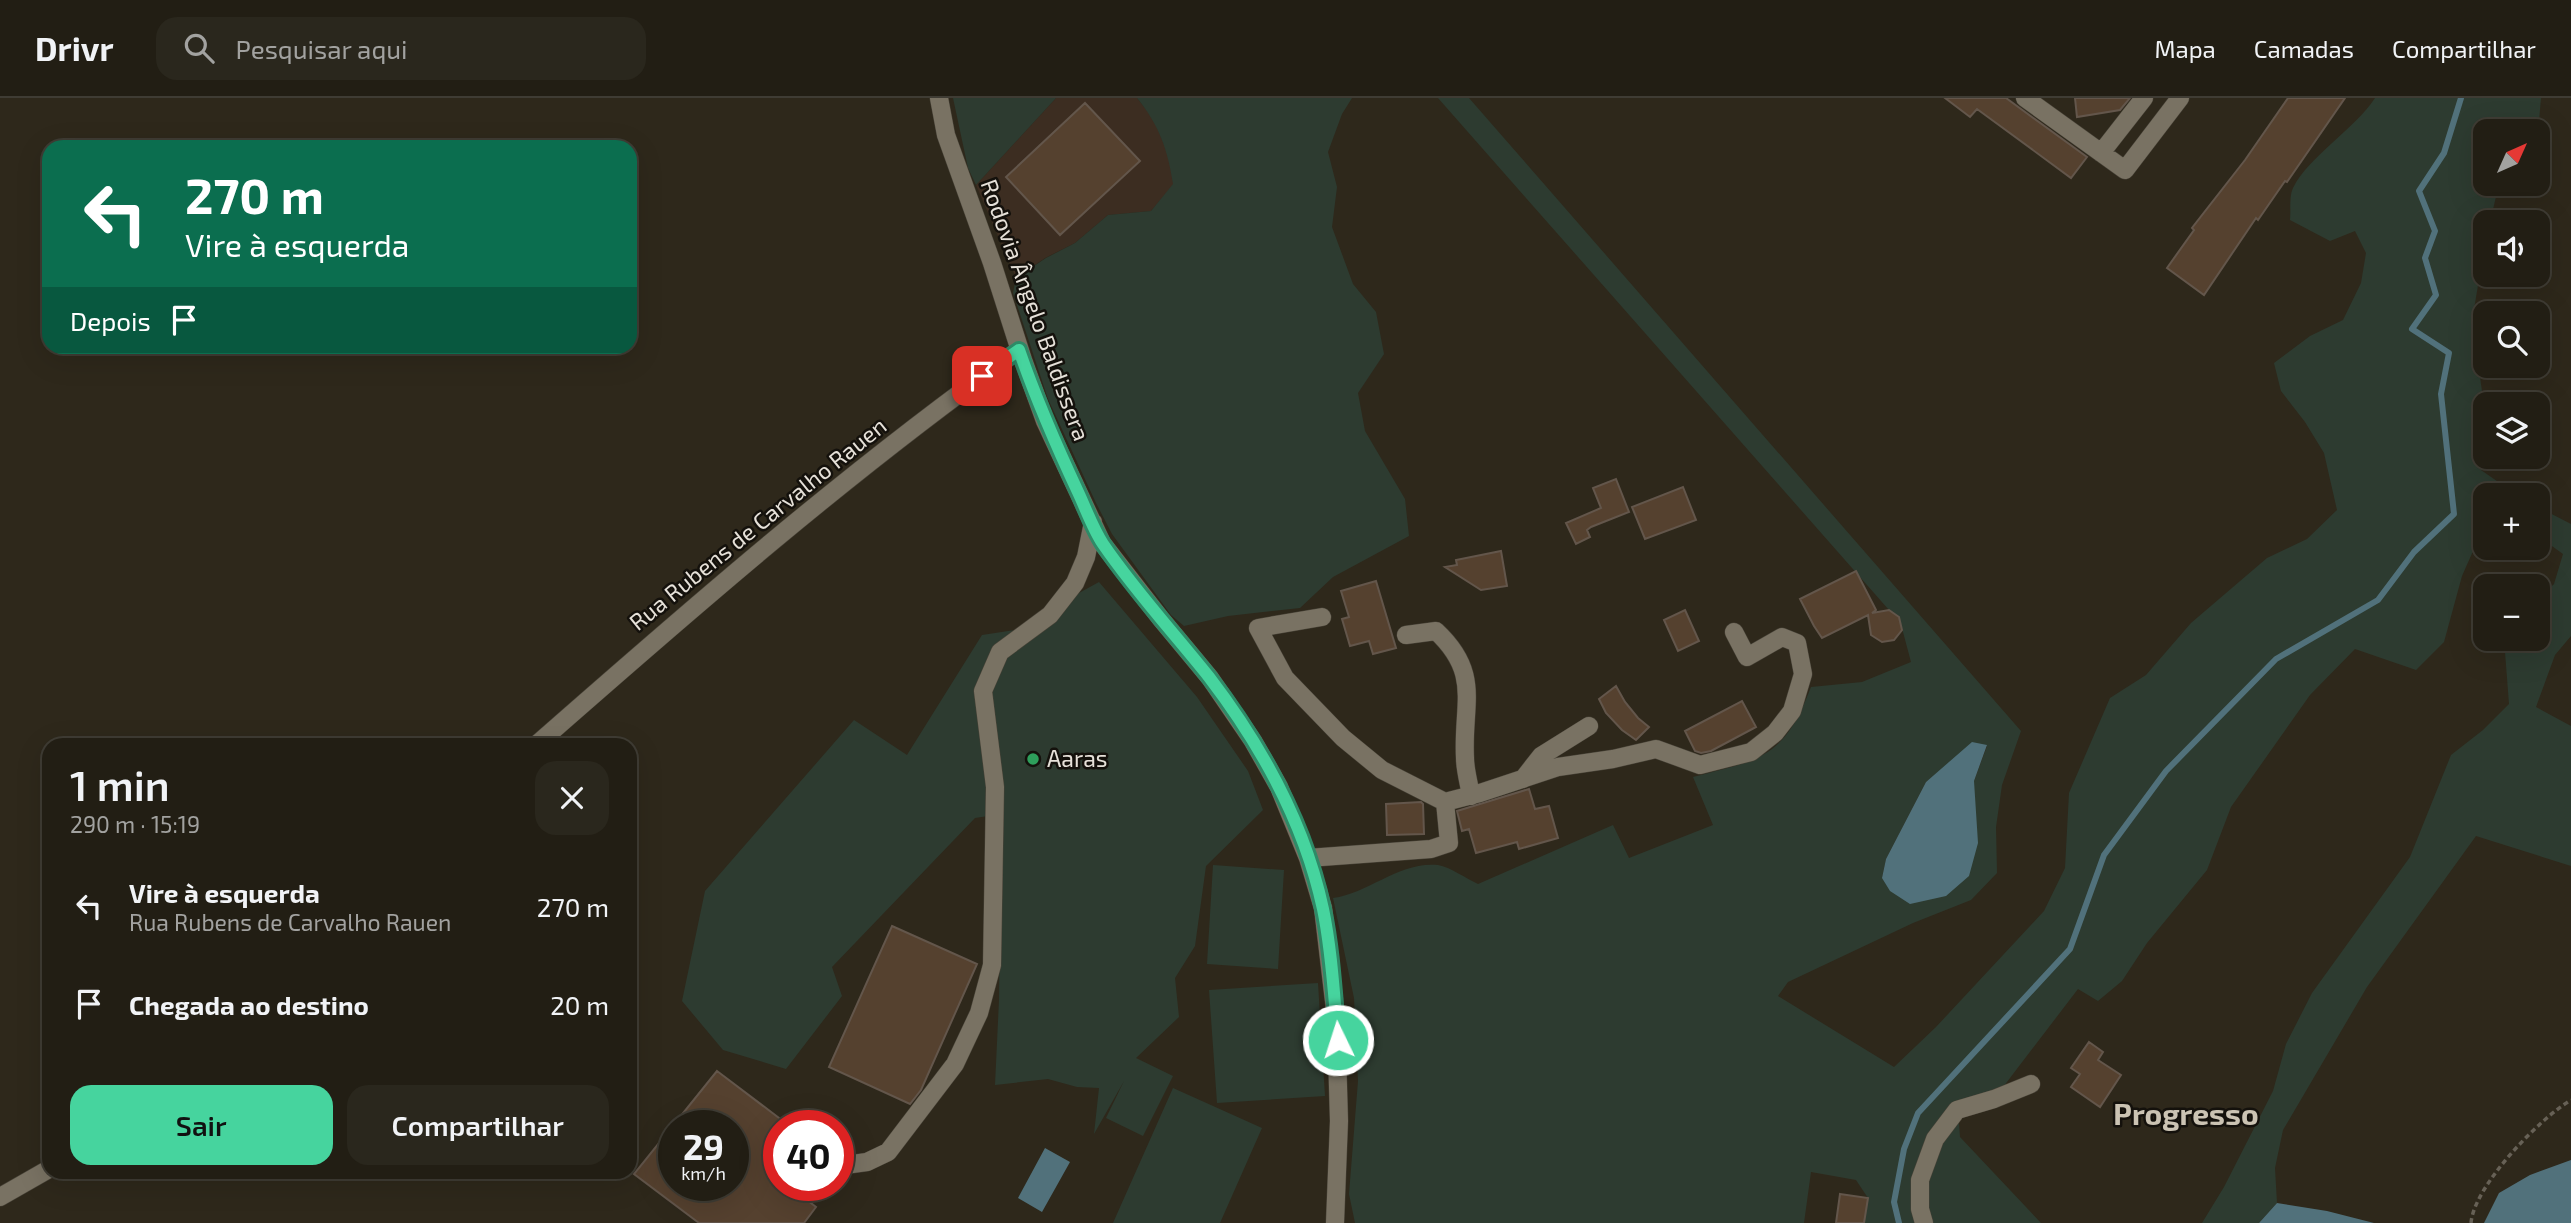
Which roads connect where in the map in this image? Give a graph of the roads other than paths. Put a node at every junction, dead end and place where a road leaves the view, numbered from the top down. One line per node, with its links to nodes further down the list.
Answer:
1 (939, 98): 6 (street, Rodovia Ângelo Baldissera)
2 (2025, 98): 5 (street)
3 (2144, 98): 5 (street)
4 (2179, 98): 5 (street)
5 (2101, 153)
6 (1019, 350): 7 (street, Rodovia Ângelo Baldissera); 12 (street, Rua Rubens de Carvalho Rauen)
7 (1093, 522): 16 (street, Rodovia Ângelo Baldissera); 18 (street)
8 (1322, 617): 15 (street)
9 (1734, 632): 13 (street)
10 (1406, 635): 14 (street)
11 (1589, 726): 13 (street)
12 (544, 738)
13 (1523, 779): 14 (street)
14 (1471, 796): 15 (street)
15 (1445, 802): 16 (street)
16 (1308, 858): 21 (street, Rodovia Ângelo Baldissera)
17 (2031, 1084): 22 (street)
18 (854, 1164)
19 (42, 1173): 20 (street)
20 (0, 1197)
21 (1335, 1223)
22 (1924, 1223)

